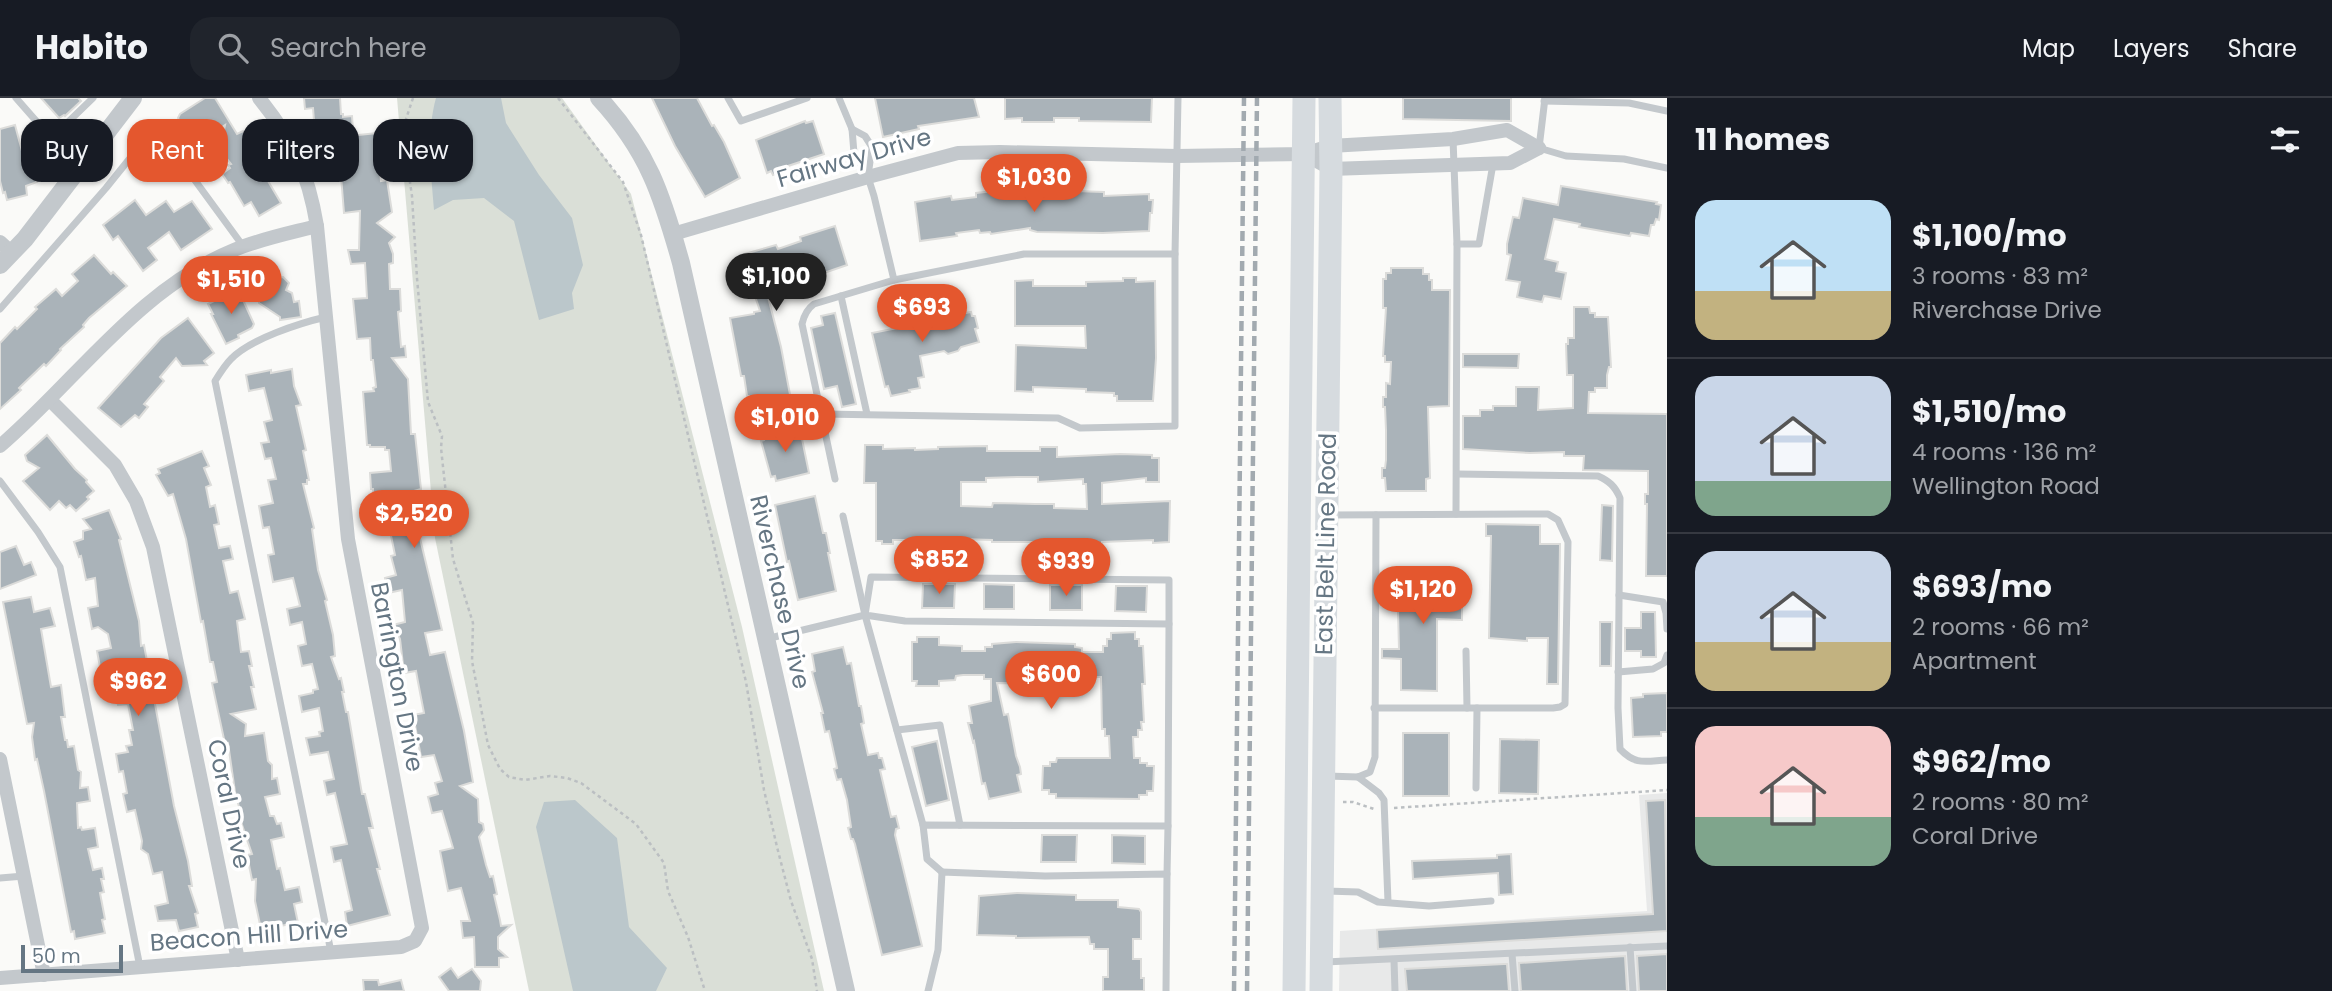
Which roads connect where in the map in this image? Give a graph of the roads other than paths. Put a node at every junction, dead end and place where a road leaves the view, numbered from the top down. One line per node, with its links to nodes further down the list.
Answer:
1 (16, 98): 2 (lane)
2 (93, 98)
3 (133, 98): 29 (street)
4 (259, 98): 25 (street, Barrington Drive)
5 (599, 98): 26 (street, Riverchase Drive)
6 (728, 98): 13 (lane)
7 (807, 98): 13 (lane)
8 (839, 98): 15 (lane)
9 (1178, 98): 19 (lane)
10 (1304, 98): 18 (main road, East Belt Line Road)
11 (1330, 98): 20 (main road, East Belt Line Road)
12 (1544, 99): 14 (lane); 17 (lane)
13 (789, 101)
14 (1667, 111)
15 (852, 129): 24 (lane); 24 (lane)
16 (1453, 139): 17 (street, Fairway Drive); 20 (street, Fairway Drive); 22 (lane)
17 (1539, 148): 21 (street, Fairway Drive); 23 (lane)
18 (1304, 154): 19 (street, Fairway Drive); 20 (street, Fairway Drive); 20 (street, Fairway Drive); 62 (main road, East Belt Line Road)
19 (1177, 156): 24 (street, Fairway Drive); 30 (lane)
20 (1330, 157): 22 (street, Fairway Drive); 43 (main road, East Belt Line Road)
21 (1493, 164): 22 (street, Fairway Drive); 27 (lane)
22 (1454, 165): 27 (lane)
23 (1667, 168)
24 (868, 177): 26 (street, Fairway Drive); 31 (lane)
25 (317, 226): 28 (street); 34 (street, Barrington Drive)
26 (673, 234): 50 (street, Riverchase Drive)
27 (1457, 244): 39 (lane)
28 (244, 247): 33 (lane); 35 (street)
29 (4, 253)
30 (1175, 254): 31 (lane); 37 (lane)
31 (894, 280): 32 (lane)
32 (841, 296): 36 (lane); 37 (lane)
33 (0, 309)
34 (326, 317): 75 (street, Barrington Drive); 78 (lane)
35 (50, 400): 38 (street); 80 (street, Coral Drive)
36 (822, 414): 37 (lane); 40 (lane)
37 (867, 414)
38 (0, 446)
39 (1457, 474): 42 (lane); 46 (lane)
40 (835, 479)
41 (0, 481): 83 (lane)
42 (1456, 514): 44 (lane); 56 (lane)
43 (1326, 515): 44 (lane); 61 (main road, East Belt Line Road)
44 (1376, 515): 54 (lane)
45 (844, 516): 47 (lane)
46 (1619, 595): 49 (lane); 53 (lane)
47 (865, 615): 48 (lane); 48 (lane); 50 (lane); 57 (lane)
48 (1169, 624): 67 (lane)
49 (1667, 629)
50 (766, 639): 86 (street, Riverchase Drive)
51 (1466, 651): 55 (lane)
52 (1667, 655): 53 (lane)
53 (1618, 672): 59 (lane)
54 (1374, 708): 55 (lane); 63 (lane)
55 (1467, 708): 56 (lane)
56 (1477, 708): 64 (lane)
57 (897, 730): 65 (lane); 66 (lane)
58 (0, 759): 60 (street)
59 (1667, 760)
60 (2, 775): 70 (street)
61 (1323, 776): 62 (main road); 63 (lane); 72 (main road, East Belt Line Road)
62 (1295, 777): 89 (main road, East Belt Line Road)
63 (1358, 777): 74 (lane)
64 (1476, 788)
65 (923, 825): 66 (lane); 68 (lane)
66 (960, 825): 67 (lane)
67 (1168, 826): 69 (lane)
68 (942, 872): 69 (lane); 87 (lane)
69 (1167, 874): 88 (lane)
70 (24, 876): 71 (lane); 84 (street)
71 (0, 878)
72 (1322, 891): 74 (lane); 82 (main road, East Belt Line Road)
73 (1491, 901): 74 (lane)
74 (1388, 902)
75 (415, 941): 78 (street, Beacon Hill Drive)
76 (1667, 946): 77 (lane)
77 (1630, 947): 79 (lane); 93 (lane)
78 (332, 953): 80 (street, Beacon Hill Drive)
79 (1512, 954): 81 (lane); 92 (lane)
80 (238, 960): 83 (street, Beacon Hill Drive)
81 (1394, 960): 82 (lane); 91 (lane)
82 (1321, 962): 90 (main road, East Belt Line Road)
83 (140, 968): 84 (street, Beacon Hill Drive)
84 (44, 975): 85 (street, Beacon Hill Drive)
85 (0, 978)
86 (846, 991)
87 (928, 991)
88 (1166, 991)
89 (1294, 991)
90 (1321, 991)
91 (1395, 991)
92 (1515, 991)
93 (1633, 991)

